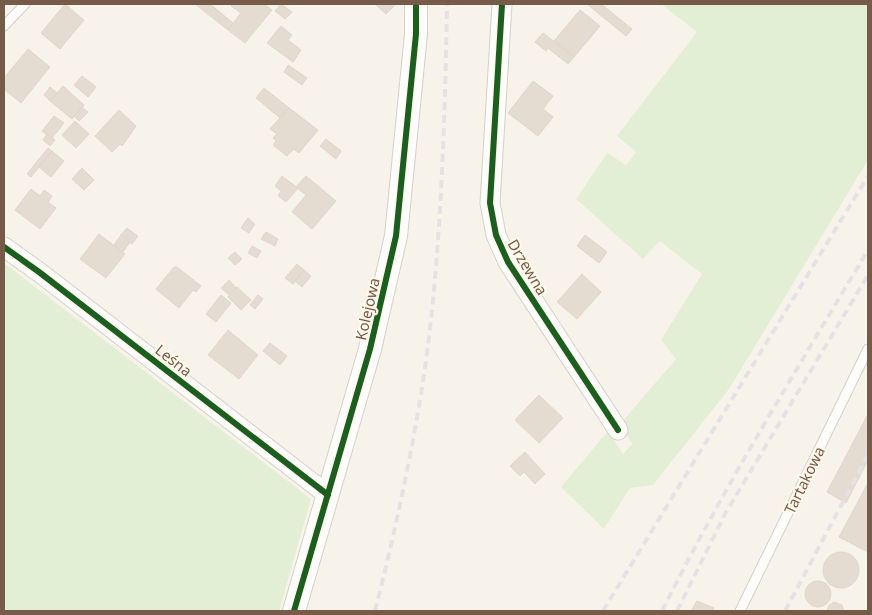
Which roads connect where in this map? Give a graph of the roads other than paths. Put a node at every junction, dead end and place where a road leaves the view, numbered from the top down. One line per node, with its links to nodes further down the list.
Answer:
1 (25, 4): 4 (lane)
2 (416, 4): 8 (street, Kolejowa)
3 (502, 4): 7 (street, Drzewna)
4 (4, 26)
5 (4, 248): 8 (street, Leśna)
6 (868, 349): 10 (lane, Tartakowa)
7 (618, 430)
8 (328, 495): 9 (street, Kolejowa)
9 (294, 611)
10 (740, 611)

